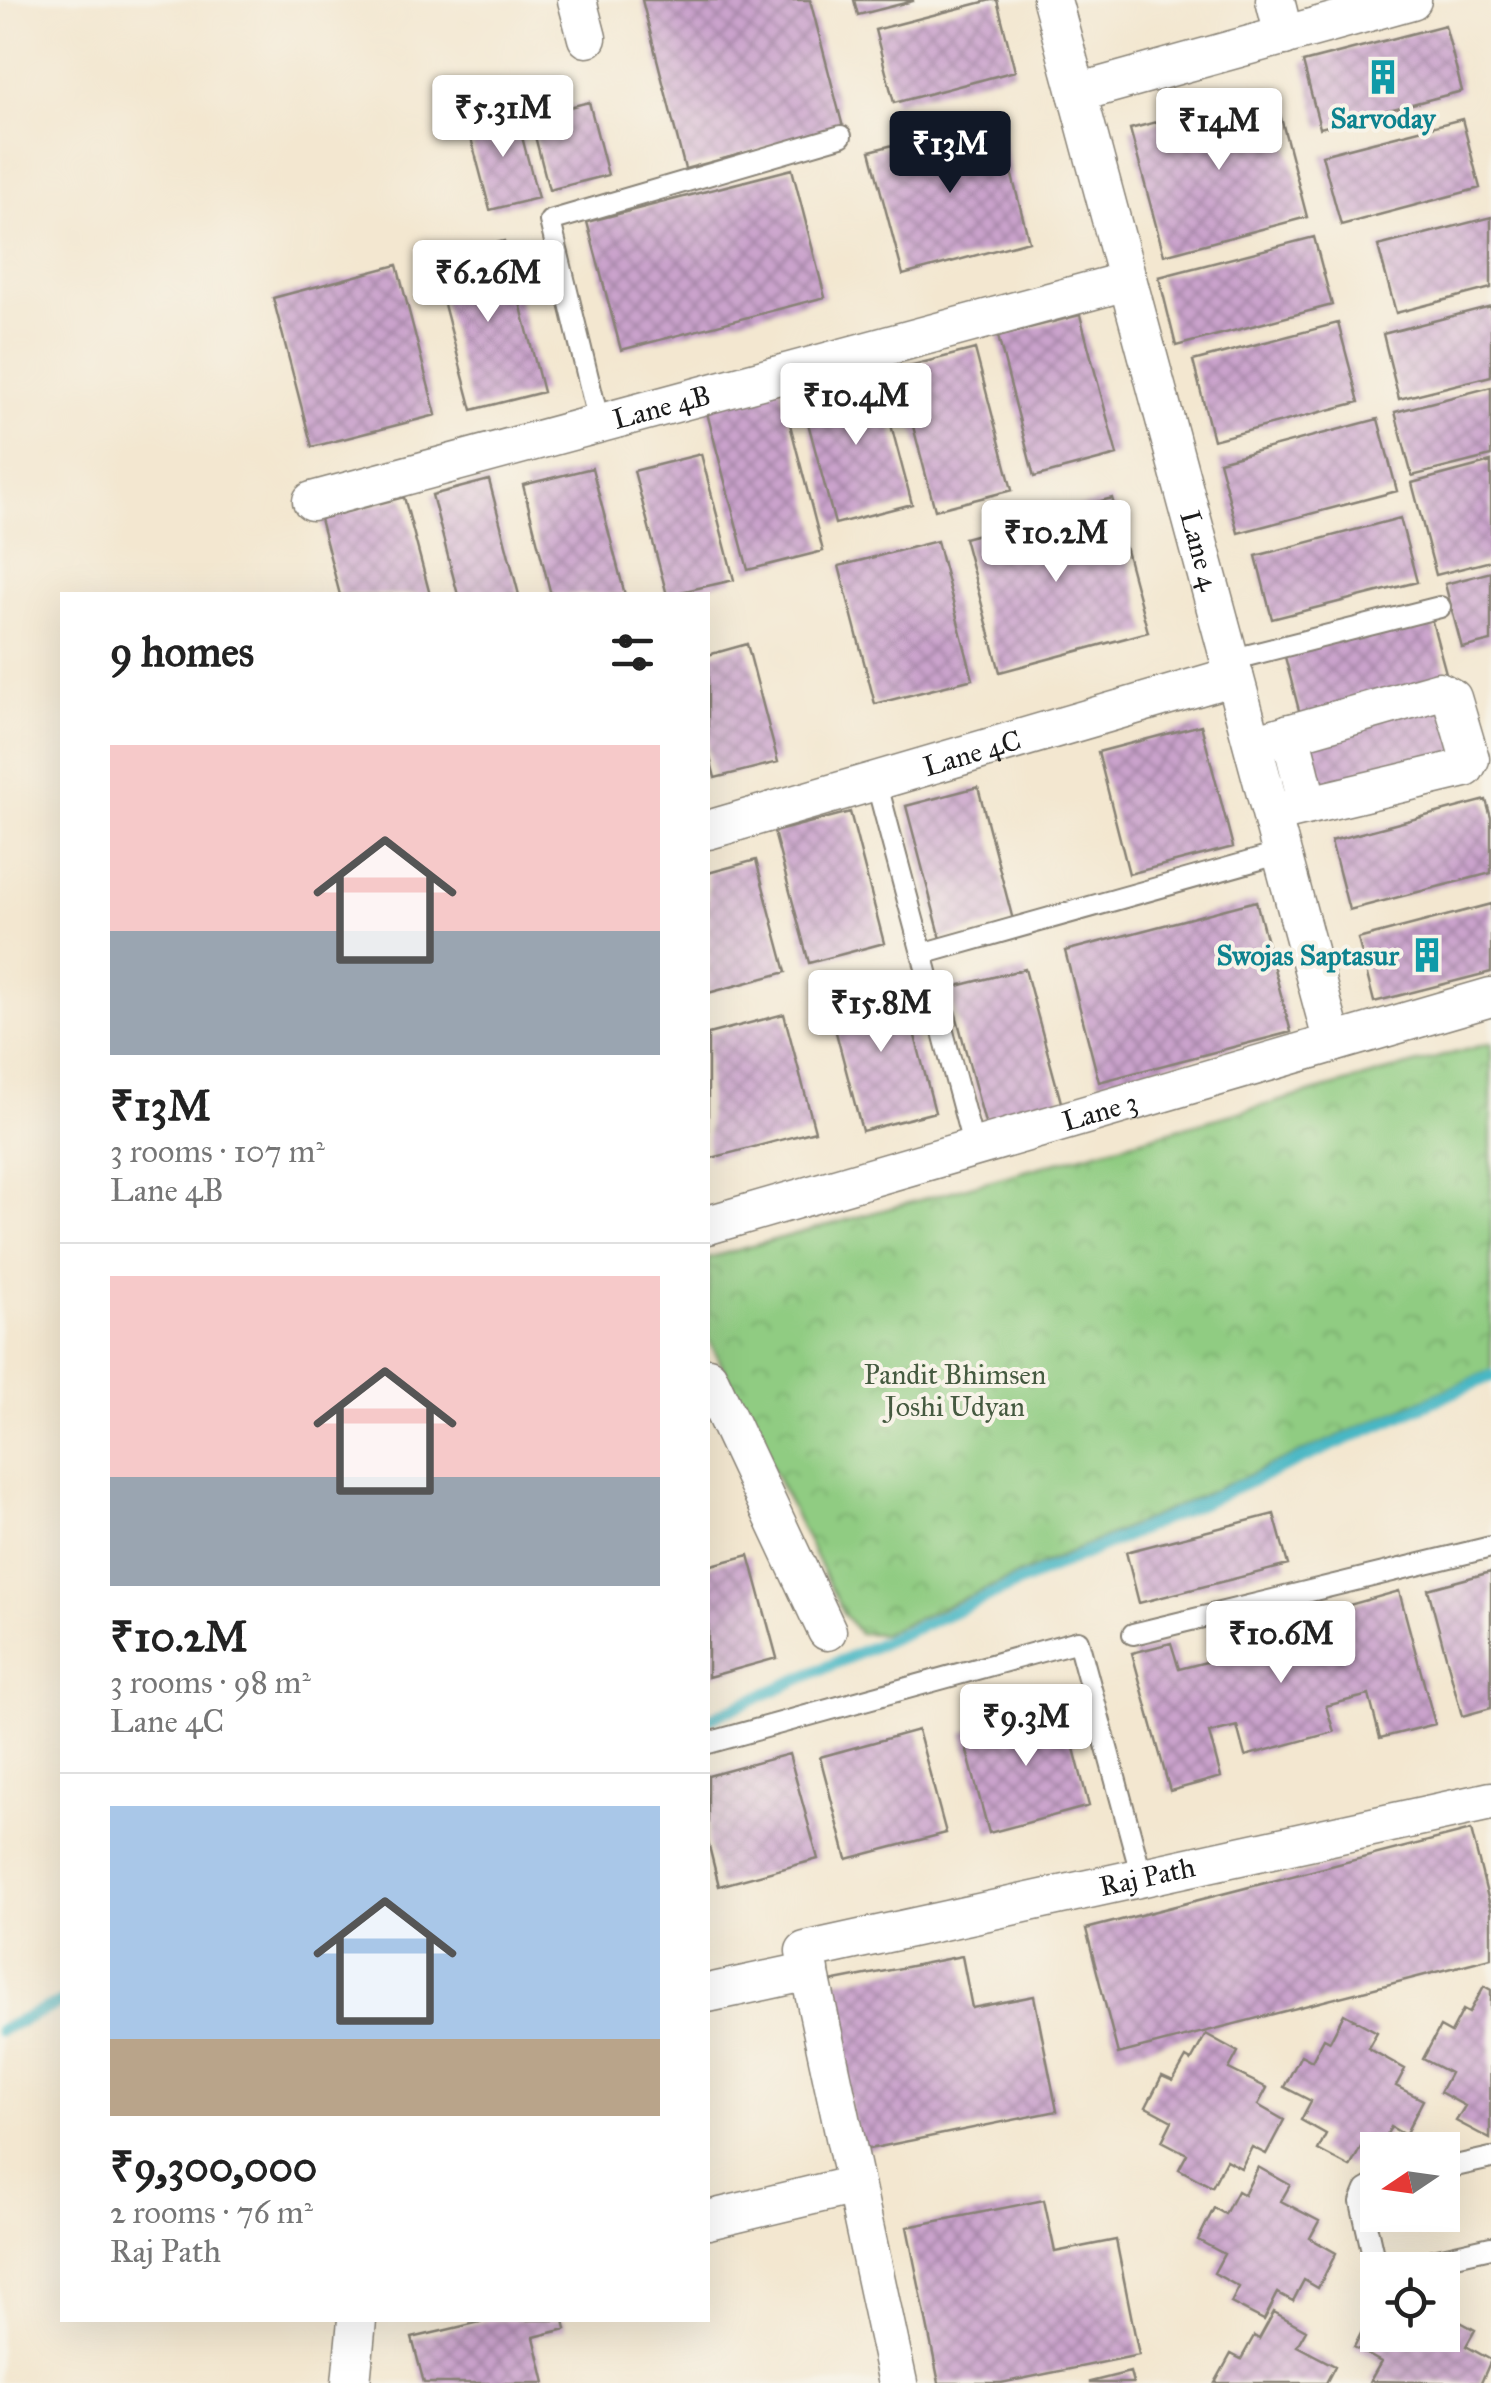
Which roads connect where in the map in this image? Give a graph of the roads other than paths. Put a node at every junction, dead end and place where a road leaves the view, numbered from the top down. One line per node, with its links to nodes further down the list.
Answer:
1 (577, 0): 5 (street)
2 (1052, 0): 6 (street, Lane 4)
3 (1412, 0): 4 (street)
4 (1279, 18): 6 (street)
5 (587, 38)
6 (1076, 93): 8 (street, Lane 4)
7 (842, 136): 9 (lane)
8 (1128, 281): 9 (street, Lane 4B); 12 (street, Lane 4)
9 (599, 423): 10 (street, Lane 4B)
10 (312, 501)
11 (1440, 606): 12 (lane)
12 (1232, 668): 14 (street, Lane 4); 15 (street, Lane 4C)
13 (1290, 733): 14 (street); 16 (street); 16 (street)
14 (1253, 744): 17 (street, Lane 4)
15 (876, 781): 18 (street, Lane 4C); 20 (lane)
16 (1308, 804): 17 (street)
17 (1272, 814): 19 (street, Lane 4)
18 (710, 829)
19 (1282, 853): 20 (lane); 22 (street, Lane 4)
20 (922, 954): 23 (lane)
21 (1491, 997): 22 (street, Lane 3)
22 (1334, 1043): 23 (street, Lane 3)
23 (974, 1148): 24 (street, Lane 3)
24 (710, 1224)
25 (710, 1381): 27 (street)
26 (1491, 1547): 28 (lane)
27 (827, 1631)
28 (1133, 1634)
29 (710, 1741): 31 (lane)
30 (1491, 1801): 31 (street, Raj Path)
31 (1142, 1877): 32 (street, Raj Path)
32 (808, 1961): 33 (street, Raj Path); 36 (street)
33 (710, 1992)
34 (1491, 2158): 35 (lane)
35 (1460, 2165)
36 (855, 2186): 37 (street); 42 (street)
37 (710, 2220)
38 (1491, 2247): 39 (lane)
39 (1460, 2254)
40 (357, 2322): 41 (street)
41 (351, 2383)
42 (898, 2383)

